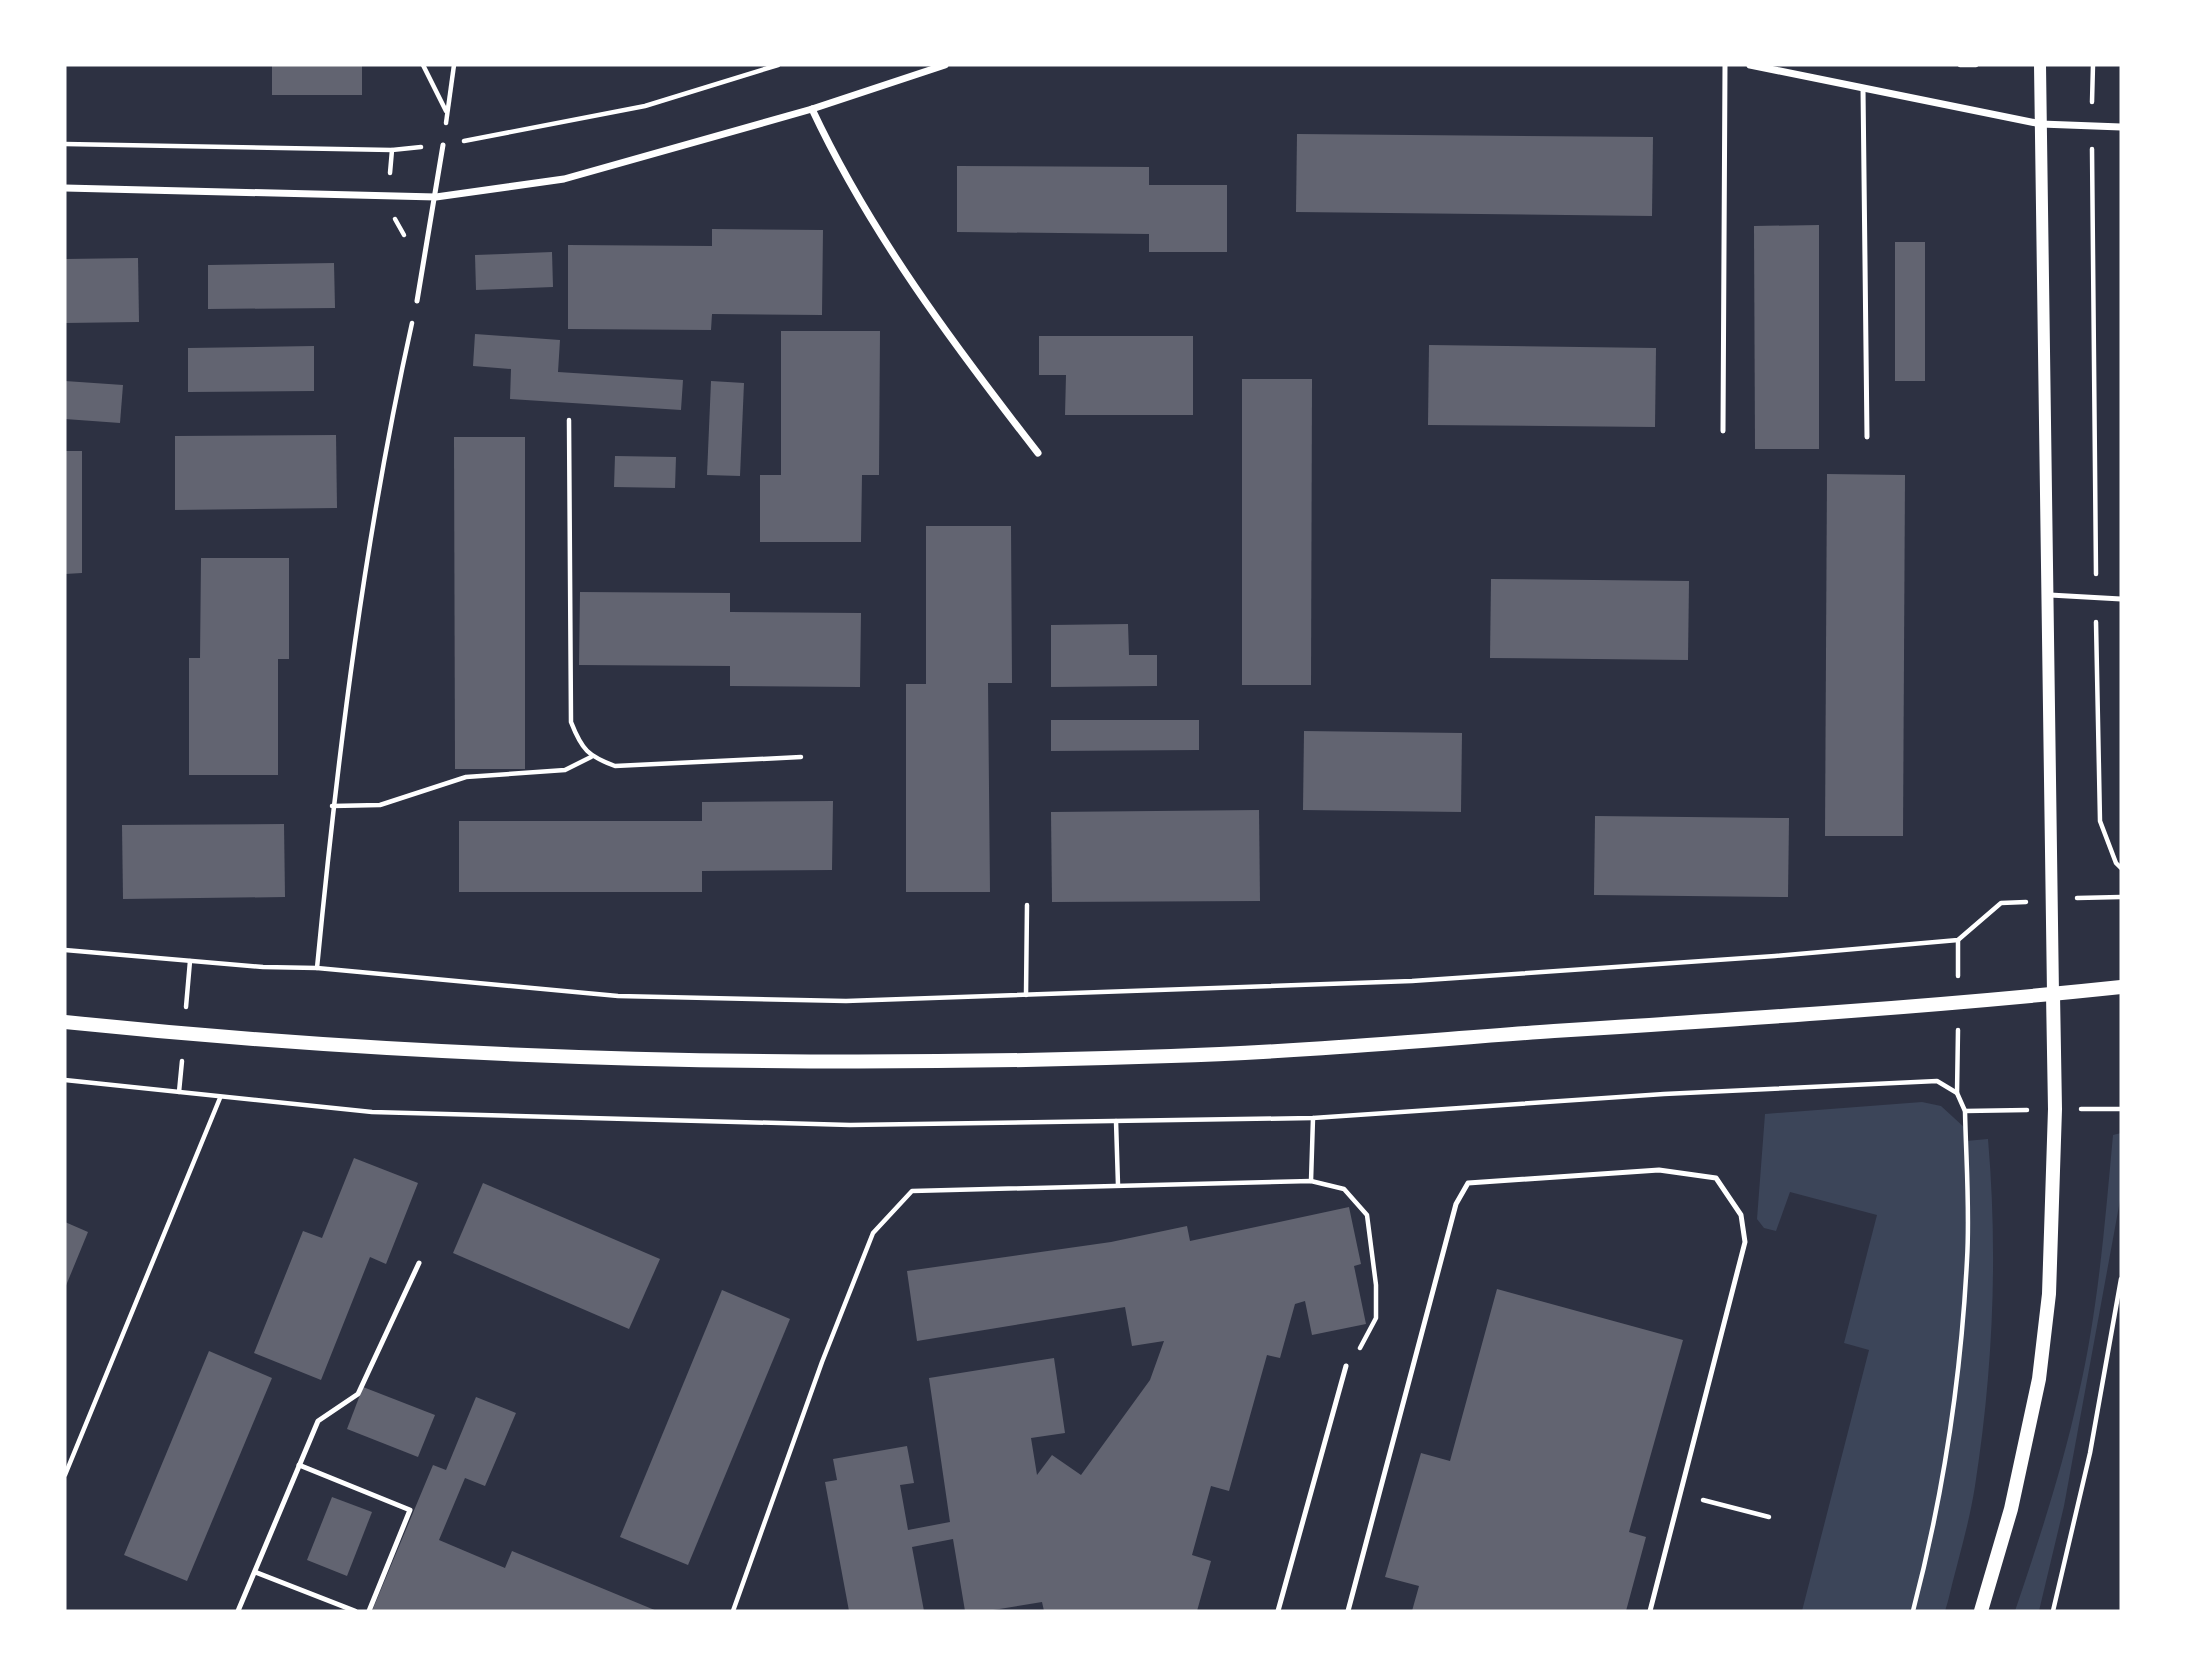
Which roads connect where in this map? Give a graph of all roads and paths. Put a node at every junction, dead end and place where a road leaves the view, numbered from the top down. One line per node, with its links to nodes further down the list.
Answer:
1 (423, 65): 12 (path)
2 (454, 65): 12 (path)
3 (945, 65): 11 (street)
4 (1725, 65): 21 (lane)
5 (1749, 65): 10 (street)
6 (1960, 65): 7 (path)
7 (1976, 65)
8 (2040, 65): 13 (street)
9 (2093, 65): 14 (path)
10 (1863, 88): 13 (street); 22 (lane)
11 (813, 108): 18 (street); 23 (street)
12 (447, 113): 16 (path)
13 (2041, 124): 14 (street); 24 (street)
14 (2092, 125): 15 (street); 25 (path)
15 (2121, 127)
16 (443, 145): 18 (lane)
17 (65, 188): 18 (street)
18 (436, 197): 19 (lane)
19 (417, 301): 29 (path)
20 (569, 420): 27 (path)
21 (1723, 431)
22 (1867, 437)
23 (1038, 453)
24 (2050, 595): 25 (lane); 32 (street)
25 (2096, 597): 26 (lane); 30 (path)
26 (2121, 599)
27 (591, 757): 28 (path); 29 (path)
28 (801, 757)
29 (332, 806): 35 (path)
30 (2121, 868)
31 (2121, 897): 32 (path)
32 (2052, 901): 37 (street); 38 (path)
33 (1027, 905): 38 (path)
34 (65, 950): 35 (path)
35 (317, 968): 38 (path)
36 (2121, 987): 37 (main road)
37 (2053, 994): 39 (main road); 62 (main road)
38 (1026, 995)
39 (65, 1022)
40 (65, 1080): 41 (path)
41 (220, 1098): 43 (path); 50 (path)
42 (1313, 1118): 43 (path); 44 (path); 61 (path)
43 (1116, 1121): 45 (path)
44 (1311, 1181): 45 (path); 48 (path)
45 (1118, 1185): 57 (path)
46 (419, 1263): 49 (lane)
47 (2121, 1279): 63 (path)
48 (1346, 1366): 58 (lane)
49 (299, 1465): 53 (lane); 56 (lane)
50 (65, 1475)
51 (1681, 1494): 52 (path); 59 (lane); 60 (lane)
52 (1769, 1517)
53 (255, 1572): 54 (lane); 55 (lane)
54 (238, 1611)
55 (355, 1611)
56 (369, 1611)
57 (733, 1611)
58 (1278, 1611)
59 (1348, 1611)
60 (1650, 1611)
61 (1913, 1611)
62 (1982, 1611)
63 (2053, 1611)

